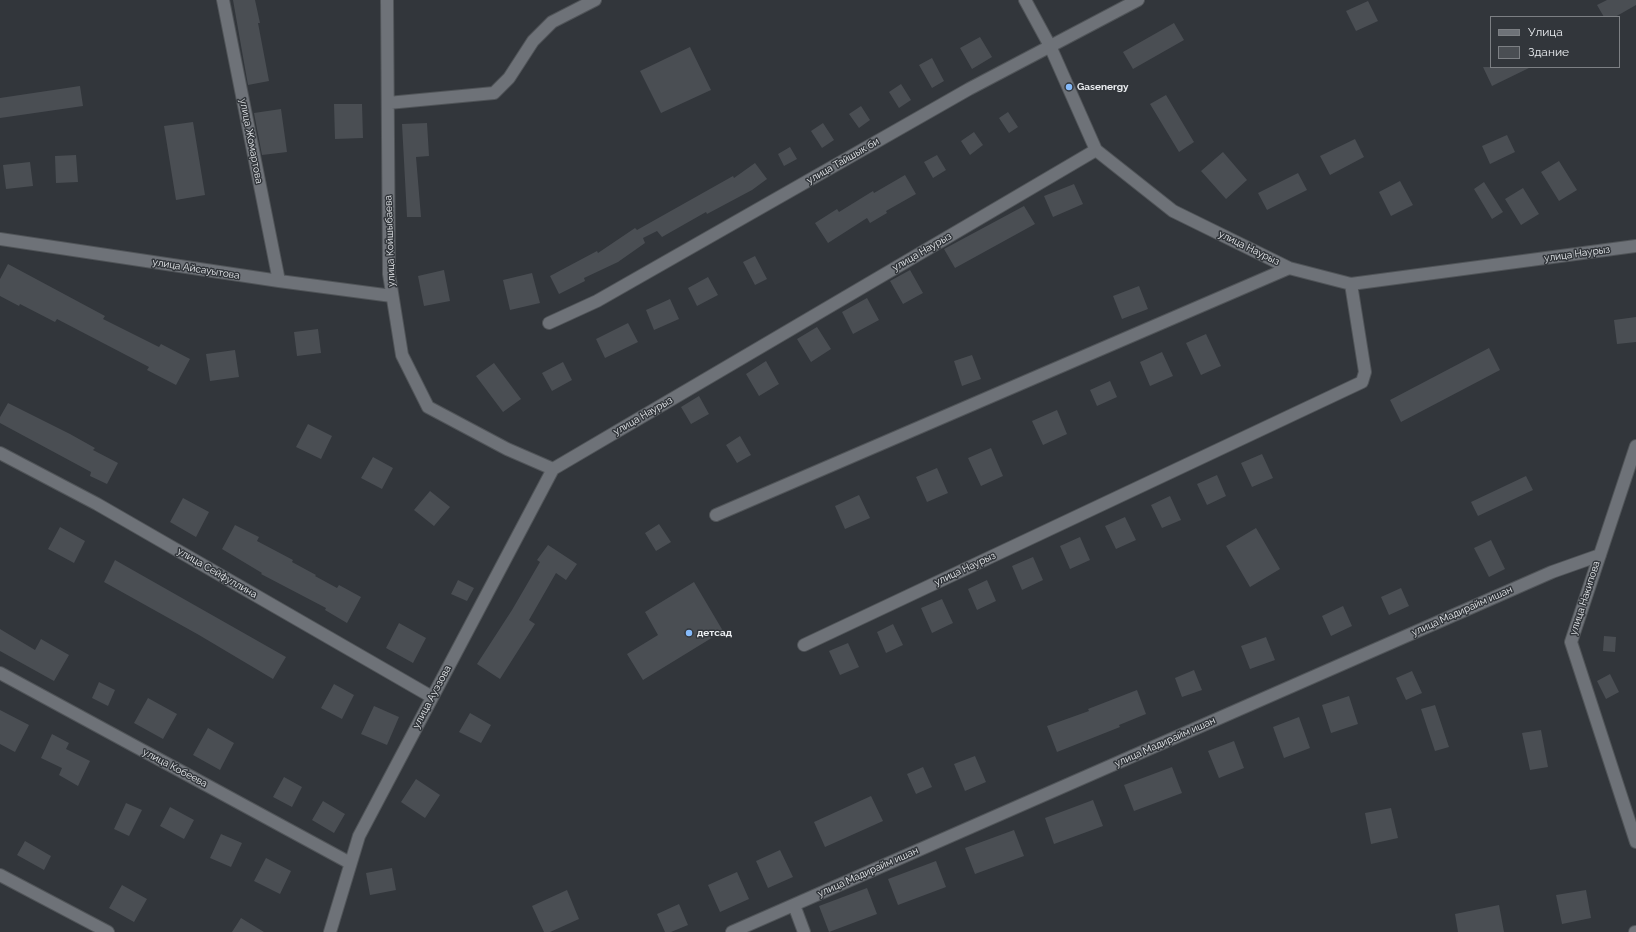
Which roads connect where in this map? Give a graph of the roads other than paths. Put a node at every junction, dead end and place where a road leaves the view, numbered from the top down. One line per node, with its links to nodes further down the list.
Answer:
1 (223, 0): 12 (street, улица Жомартова)
2 (387, 0): 7 (street, улица Койшыбаева)
3 (594, 0): 7 (street)
4 (1025, 0): 6 (street)
5 (1138, 0): 6 (street, улица Тайшык би)
6 (1050, 46): 8 (street); 15 (street, улица Тайшык би)
7 (388, 103): 14 (street, улица Койшыбаева)
8 (1096, 150): 11 (street, улица Наурыз); 18 (street, улица Наурыз)
9 (0, 239): 12 (street, улица Айсауытова)
10 (1636, 246): 13 (street, улица Наурыз)
11 (1289, 268): 13 (street, улица Наурыз); 19 (street, улица Наурыз)
12 (279, 281): 14 (street, улица Айсауытова)
13 (1351, 284): 21 (street, улица Наурыз)
14 (392, 296): 18 (street, улица Койшыбаева)
15 (549, 323)
16 (1636, 446): 20 (street, улица Накипова)
17 (0, 453): 23 (street, улица Сейфуллина)
18 (553, 469): 23 (street, улица Ауэзова)
19 (716, 515)
20 (1600, 555): 24 (street, улица Накипова); 27 (street, улица Мадирайм ишан)
21 (804, 645)
22 (0, 673): 25 (street, улица Кобеева)
23 (432, 697): 25 (street, улица Ауэзова)
24 (1636, 842)
25 (350, 863): 29 (street, улица Ауэзова)
26 (0, 874): 28 (street)
27 (794, 905): 30 (street, улица Мадирайм ишан); 31 (street)
28 (108, 932)
29 (330, 932)
30 (732, 932)
31 (804, 932)

